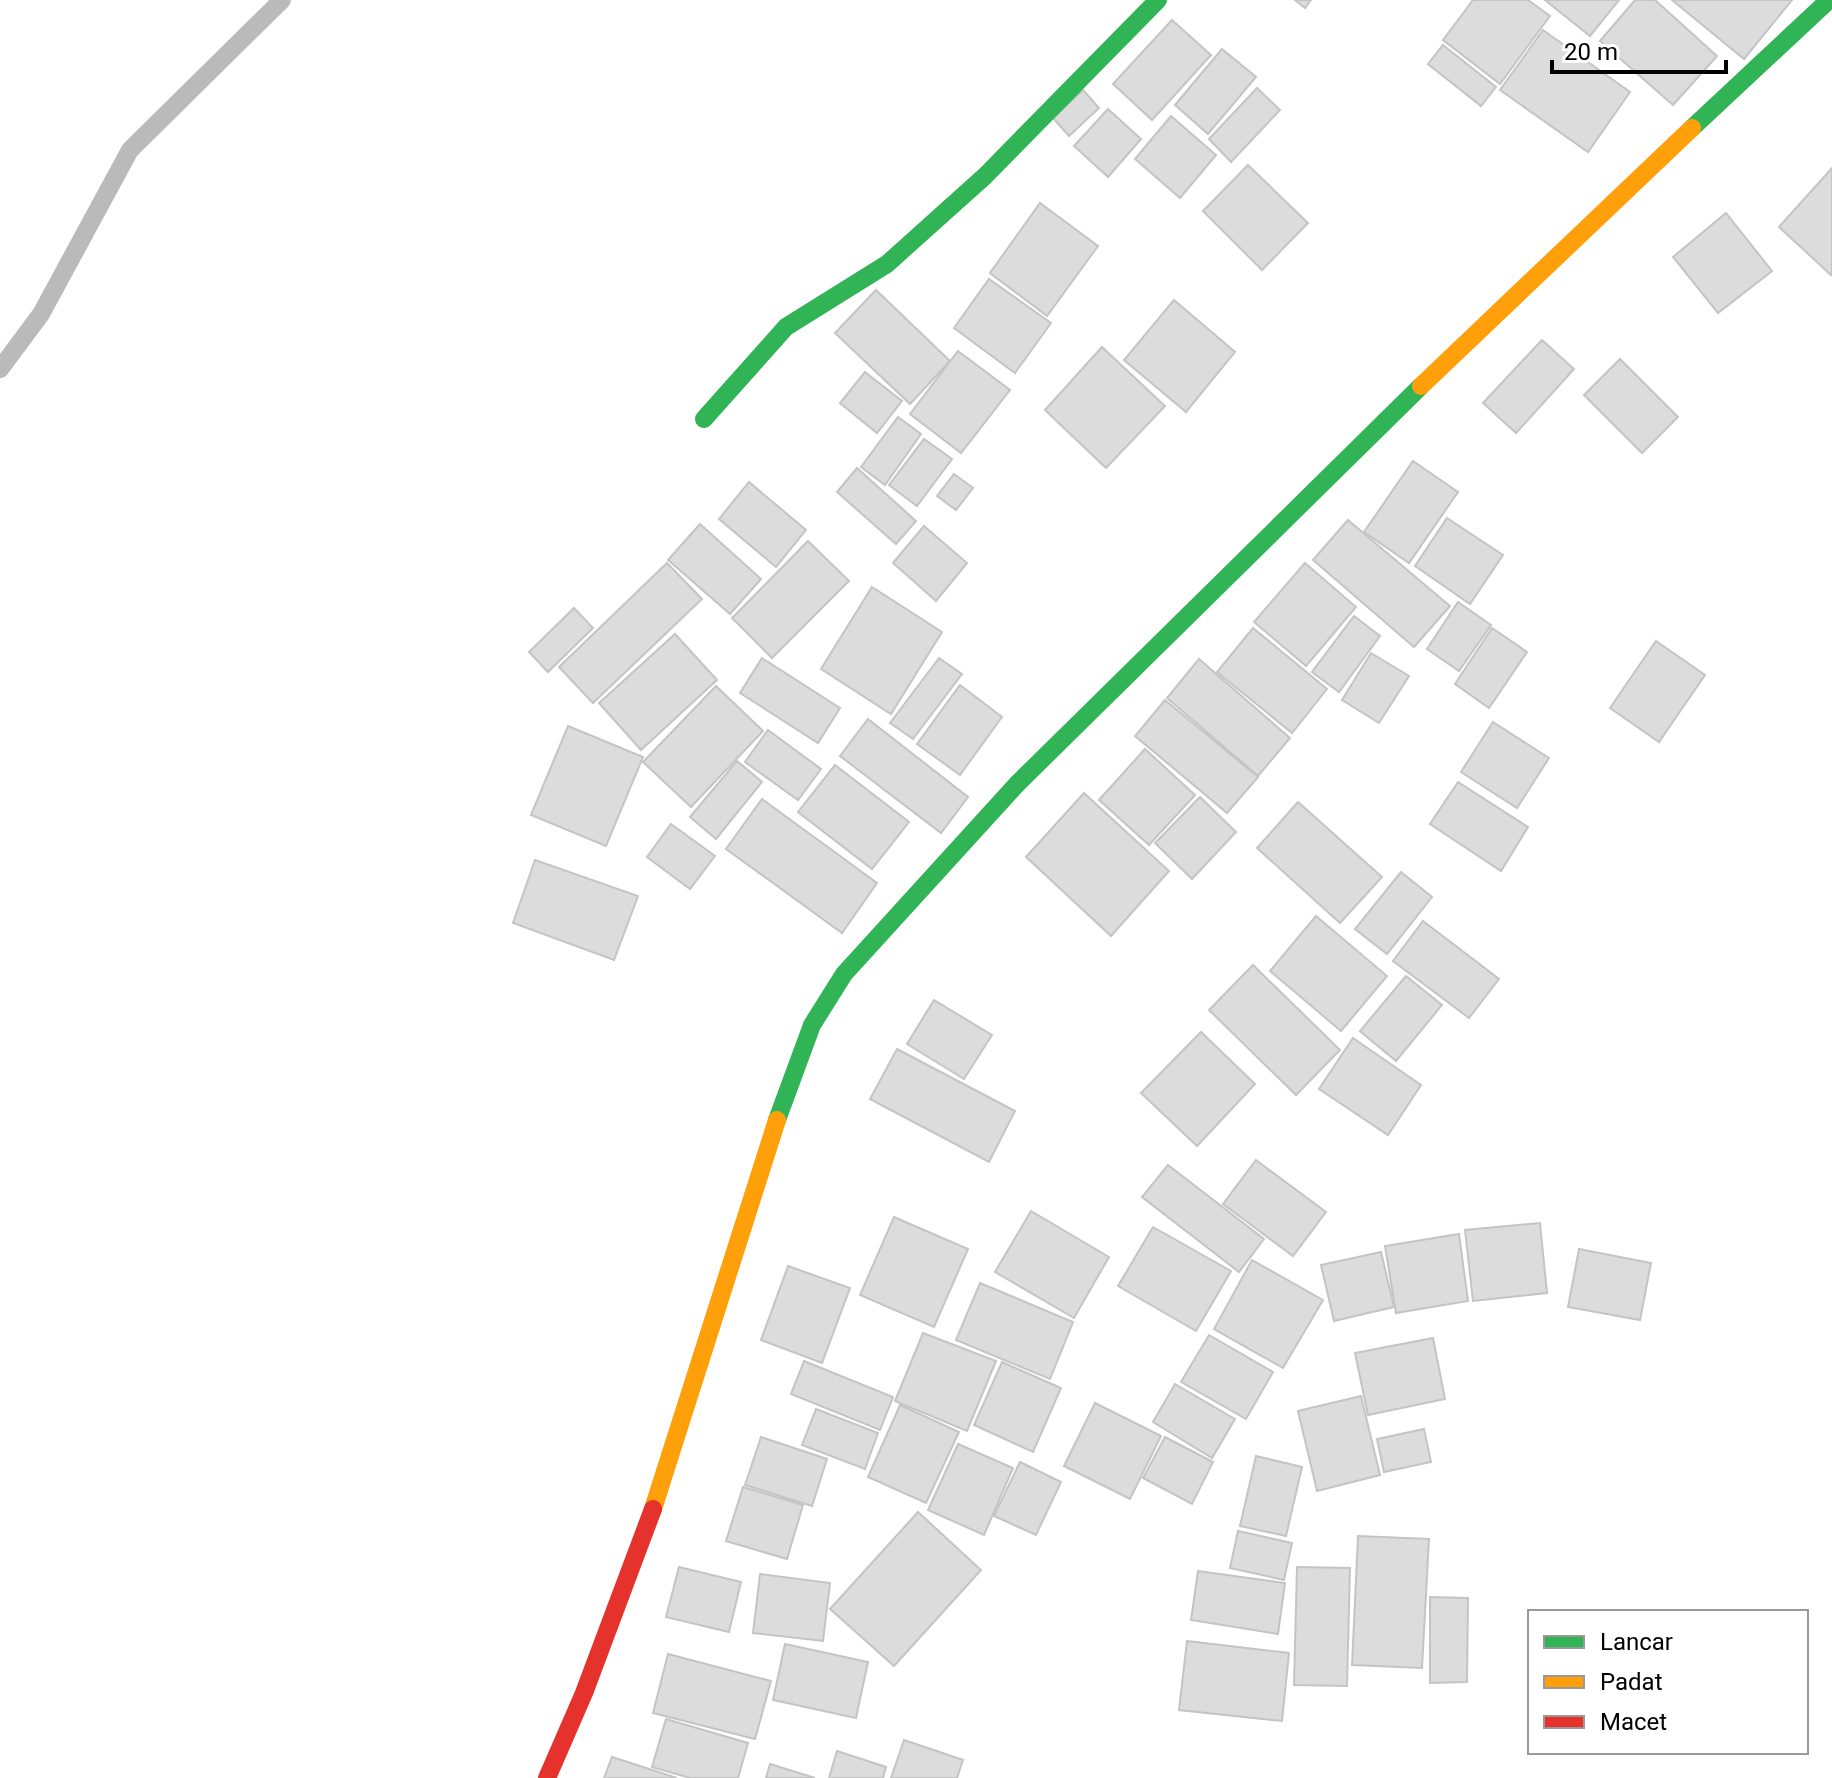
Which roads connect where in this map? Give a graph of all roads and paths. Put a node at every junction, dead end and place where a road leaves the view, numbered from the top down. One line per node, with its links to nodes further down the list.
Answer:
1 (1158, 0): 3 (street)
2 (1829, 0): 4 (street)
3 (704, 419)
4 (547, 1778)

